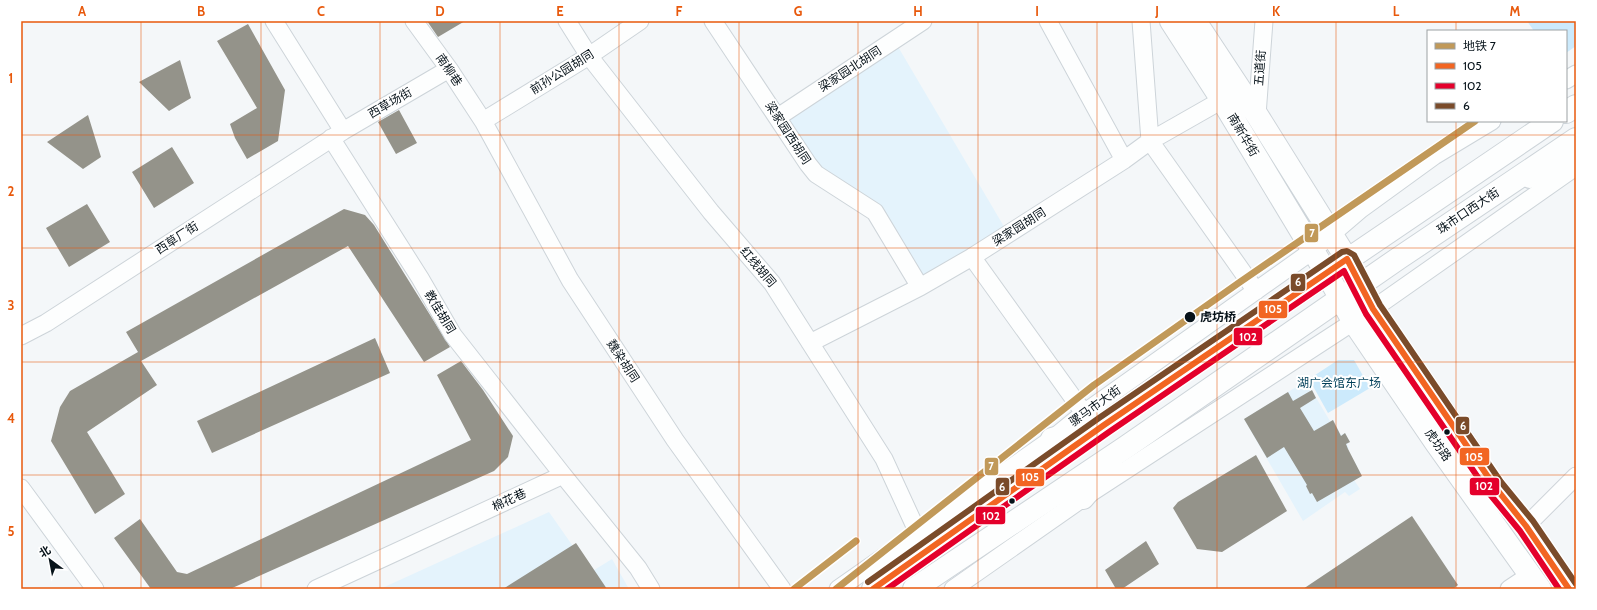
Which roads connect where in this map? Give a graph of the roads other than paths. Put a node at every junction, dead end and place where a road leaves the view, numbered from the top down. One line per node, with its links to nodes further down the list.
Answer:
1 (274, 21): 24 (street, 教佳胡同)
2 (414, 21): 13 (street, 南柳巷)
3 (567, 21): 12 (street, 红线胡同)
4 (640, 21): 12 (street, 前孙公园胡同)
5 (713, 21): 20 (street, 梁家园西胡同)
6 (923, 21): 20 (street, 梁家园北胡同)
7 (1048, 21): 27 (street)
8 (1140, 21): 26 (street)
9 (1171, 21): 16 (main road, 南新华街)
10 (1195, 21): 19 (main road, 南新华街)
11 (1264, 21): 19 (street, 五道街)
12 (589, 56): 21 (street, 前孙公园胡同); 42 (street, 红线胡同)
13 (449, 69): 21 (street, 南柳巷); 24 (street, 西草场街)
14 (1576, 74): 15 (street)
15 (1567, 79)
16 (1222, 100): 26 (street, 梁家园胡同); 31 (main road, 南新华街)
17 (1576, 106): 18 (main road)
18 (1567, 111)
19 (1257, 116): 30 (main road, 南新华街)
20 (778, 117): 36 (street, 梁家园西胡同)
21 (483, 121): 60 (street, 魏染胡同)
22 (1490, 122): 30 (street)
23 (1551, 122): 33 (main road)
24 (337, 135): 41 (street, 西草厂街); 48 (street, 教佳胡同)
25 (1576, 139): 29 (main road, 珠市口西大街)
26 (1150, 141): 27 (street, 梁家园胡同); 37 (street)
27 (1124, 160): 32 (street, 梁家园胡同)
28 (1576, 166): 29 (main road); 39 (street, 珠市口西大街)
29 (1511, 182): 35 (main road, 珠市口西大街)
30 (1331, 235): 31 (street, 骡马市大街); 33 (main road, 南新华街)
31 (1312, 251): 34 (main road, 南新华街); 37 (street, 骡马市大街)
32 (972, 257): 36 (street, 梁家园胡同); 43 (street)
33 (1347, 259): 34 (main road, 骡马市大街); 35 (main road, 虎坊路)
34 (1327, 274): 38 (main road, 虎坊路); 44 (main road, 骡马市大街)
35 (1360, 285): 38 (main road, 珠市口西大街); 39 (main road, 虎坊路)
36 (920, 287): 42 (street, 梁家园胡同)
37 (1256, 291): 43 (street, 骡马市大街)
38 (1340, 299): 40 (main road, 虎坊路); 46 (main road)
39 (1373, 308): 40 (street, 珠市口西大街); 47 (main road, 虎坊路)
40 (1353, 322): 52 (street); 55 (main road, 虎坊路)
41 (21, 336)
42 (810, 343): 54 (street, 红线胡同)
43 (1084, 413): 45 (street, 骡马市大街)
44 (1104, 426): 45 (main road); 62 (main road, 骡马市大街)
45 (1052, 439): 54 (street, 骡马市大街)
46 (1126, 447): 52 (main road); 63 (main road)
47 (1470, 450): 50 (street, 虎坊路)
48 (562, 475): 57 (street, 棉花巷); 59 (street)
49 (1576, 476): 53 (street)
50 (1495, 487): 53 (main road, 虎坊路)
51 (21, 488): 58 (street)
52 (1083, 498): 56 (street)
53 (1526, 526): 65 (main road, 虎坊路)
54 (918, 532): 61 (street, 骡马市大街)
55 (1535, 582): 64 (street)
56 (963, 586)
57 (322, 588)
58 (95, 589)
59 (651, 589)
60 (782, 589)
61 (838, 589)
62 (873, 589)
63 (914, 589)
64 (1509, 589)
65 (1569, 589)

